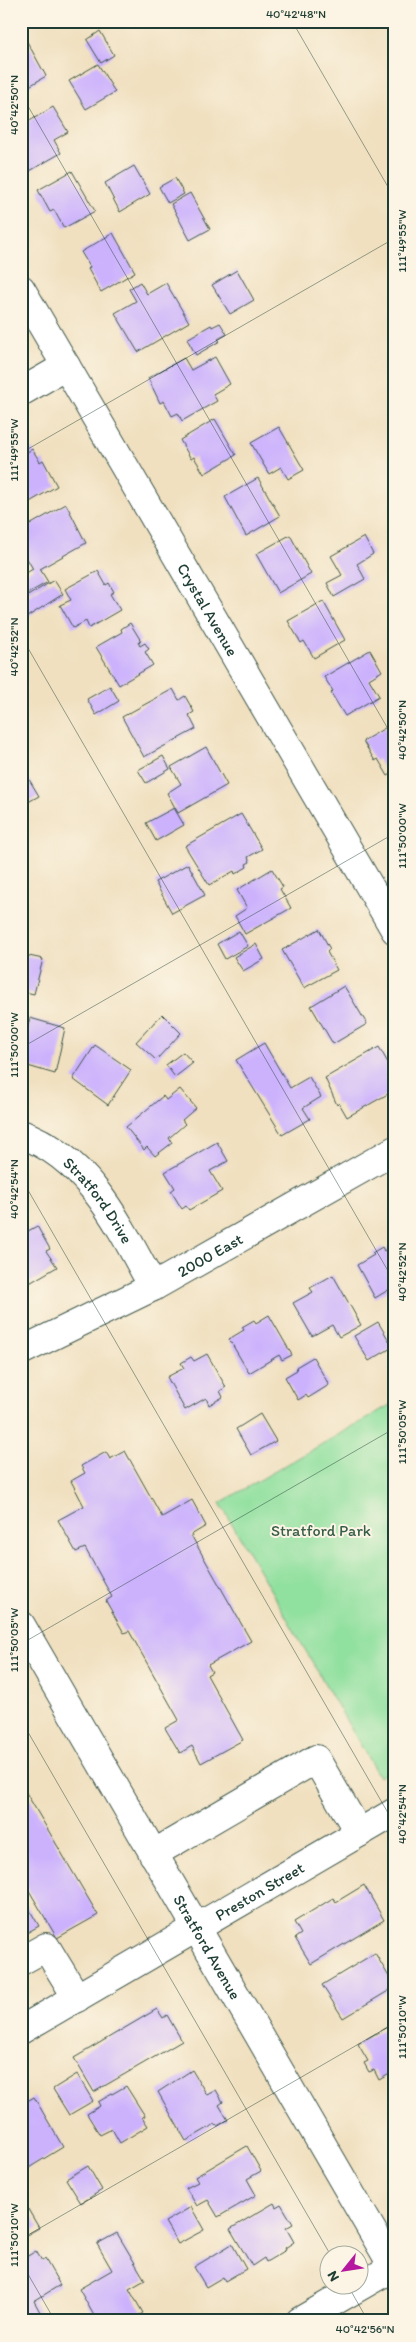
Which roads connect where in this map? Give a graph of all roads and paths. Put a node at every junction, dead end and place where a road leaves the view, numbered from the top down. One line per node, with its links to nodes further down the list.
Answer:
1 (21, 289): 2 (street, Crystal Avenue)
2 (66, 366): 3 (street); 4 (street, Crystal Avenue)
3 (21, 392)
4 (395, 930)
5 (21, 1134): 7 (street, Stratford Drive)
6 (395, 1150): 7 (street, 2000 East)
7 (153, 1287): 8 (street, 2000 East)
8 (21, 1351)
9 (21, 1625): 12 (street, Stratford Avenue)
10 (395, 1812): 11 (street, Preston Street)
11 (359, 1833): 12 (street); 13 (street, Preston Street)
12 (153, 1854): 13 (street, Stratford Avenue)
13 (196, 1928): 15 (street, Preston Street); 17 (street, Stratford Avenue)
14 (21, 1961): 15 (street)
15 (77, 1998): 16 (street, Preston Street)
16 (21, 2030)
17 (394, 2268): 18 (street)
18 (300, 2321)

